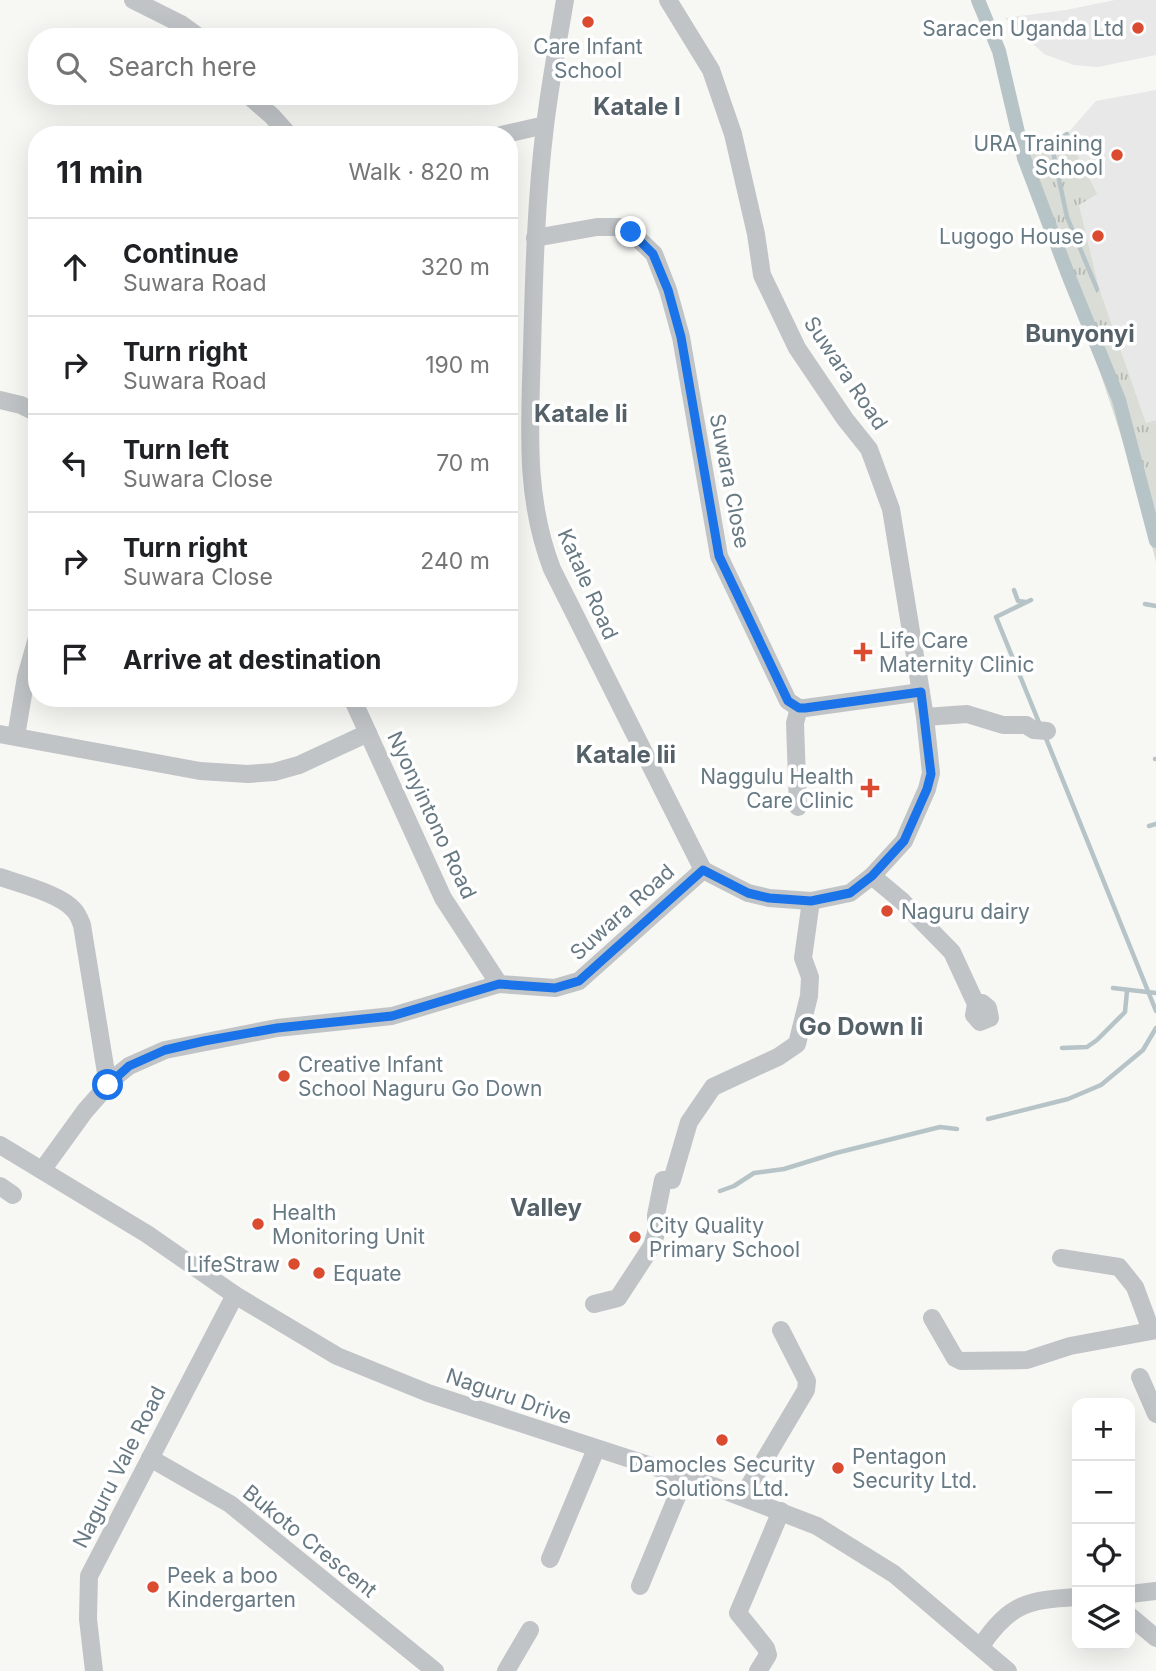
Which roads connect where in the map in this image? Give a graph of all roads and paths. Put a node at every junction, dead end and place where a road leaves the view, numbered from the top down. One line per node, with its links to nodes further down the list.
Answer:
1 (133, 0): 4 (street)
2 (565, 0): 6 (street, Katale Road)
3 (668, 0): 13 (street, Suwara Road)
4 (187, 28)
5 (259, 105): 7 (street)
6 (545, 125): 8 (street); 9 (street, Katale Road)
7 (281, 126)
8 (518, 131)
9 (535, 237): 15 (street, Suwara Close); 21 (street, Katale Road)
10 (0, 400): 11 (street)
11 (28, 410)
12 (28, 670): 19 (street)
13 (921, 692): 15 (street); 16 (street, Suwara Road)
14 (356, 707): 18 (street, Nyonyintono Road)
15 (799, 708): 20 (street)
16 (925, 717): 17 (street); 22 (street, Suwara Road)
17 (1047, 731)
18 (368, 733): 19 (street); 25 (street, Nyonyintono Road)
19 (8, 735)
20 (798, 807)
21 (703, 870): 24 (street, Suwara Road); 25 (street, Suwara Road)
22 (872, 876): 24 (street, Suwara Road); 26 (street)
23 (0, 877): 27 (street)
24 (811, 901): 32 (street)
25 (499, 984): 27 (street, Suwara Road)
26 (976, 1004)
27 (108, 1085): 29 (street, Suwara Road)
28 (0, 1145): 29 (street, Naguru Drive)
29 (43, 1170): 31 (street, Naguru Drive)
30 (1061, 1258): 35 (street)
31 (235, 1295): 38 (street, Naguru Drive); 39 (street, Naguru Vale Road)
32 (594, 1304)
33 (933, 1318): 35 (street)
34 (781, 1330): 41 (street)
35 (1153, 1330)
36 (1140, 1377): 37 (street)
37 (1156, 1414)
38 (596, 1449): 40 (street, Naguru Drive); 43 (street)
39 (150, 1458): 52 (street, Naguru Vale Road); 53 (street, Bukoto Crescent)
40 (685, 1477): 41 (street, Naguru Drive); 44 (street)
41 (743, 1496): 42 (street, Naguru Drive)
42 (781, 1511): 51 (street, Naguru Drive); 55 (street)
43 (550, 1559)
44 (640, 1586)
45 (1156, 1591): 46 (street)
46 (1135, 1593)
47 (1072, 1597): 51 (street)
48 (1135, 1620): 50 (street)
49 (530, 1630): 54 (street)
50 (1156, 1638)
51 (981, 1646): 56 (street, Naguru Drive)
52 (94, 1671)
53 (435, 1671)
54 (506, 1671)
55 (758, 1671)
56 (1008, 1671)

